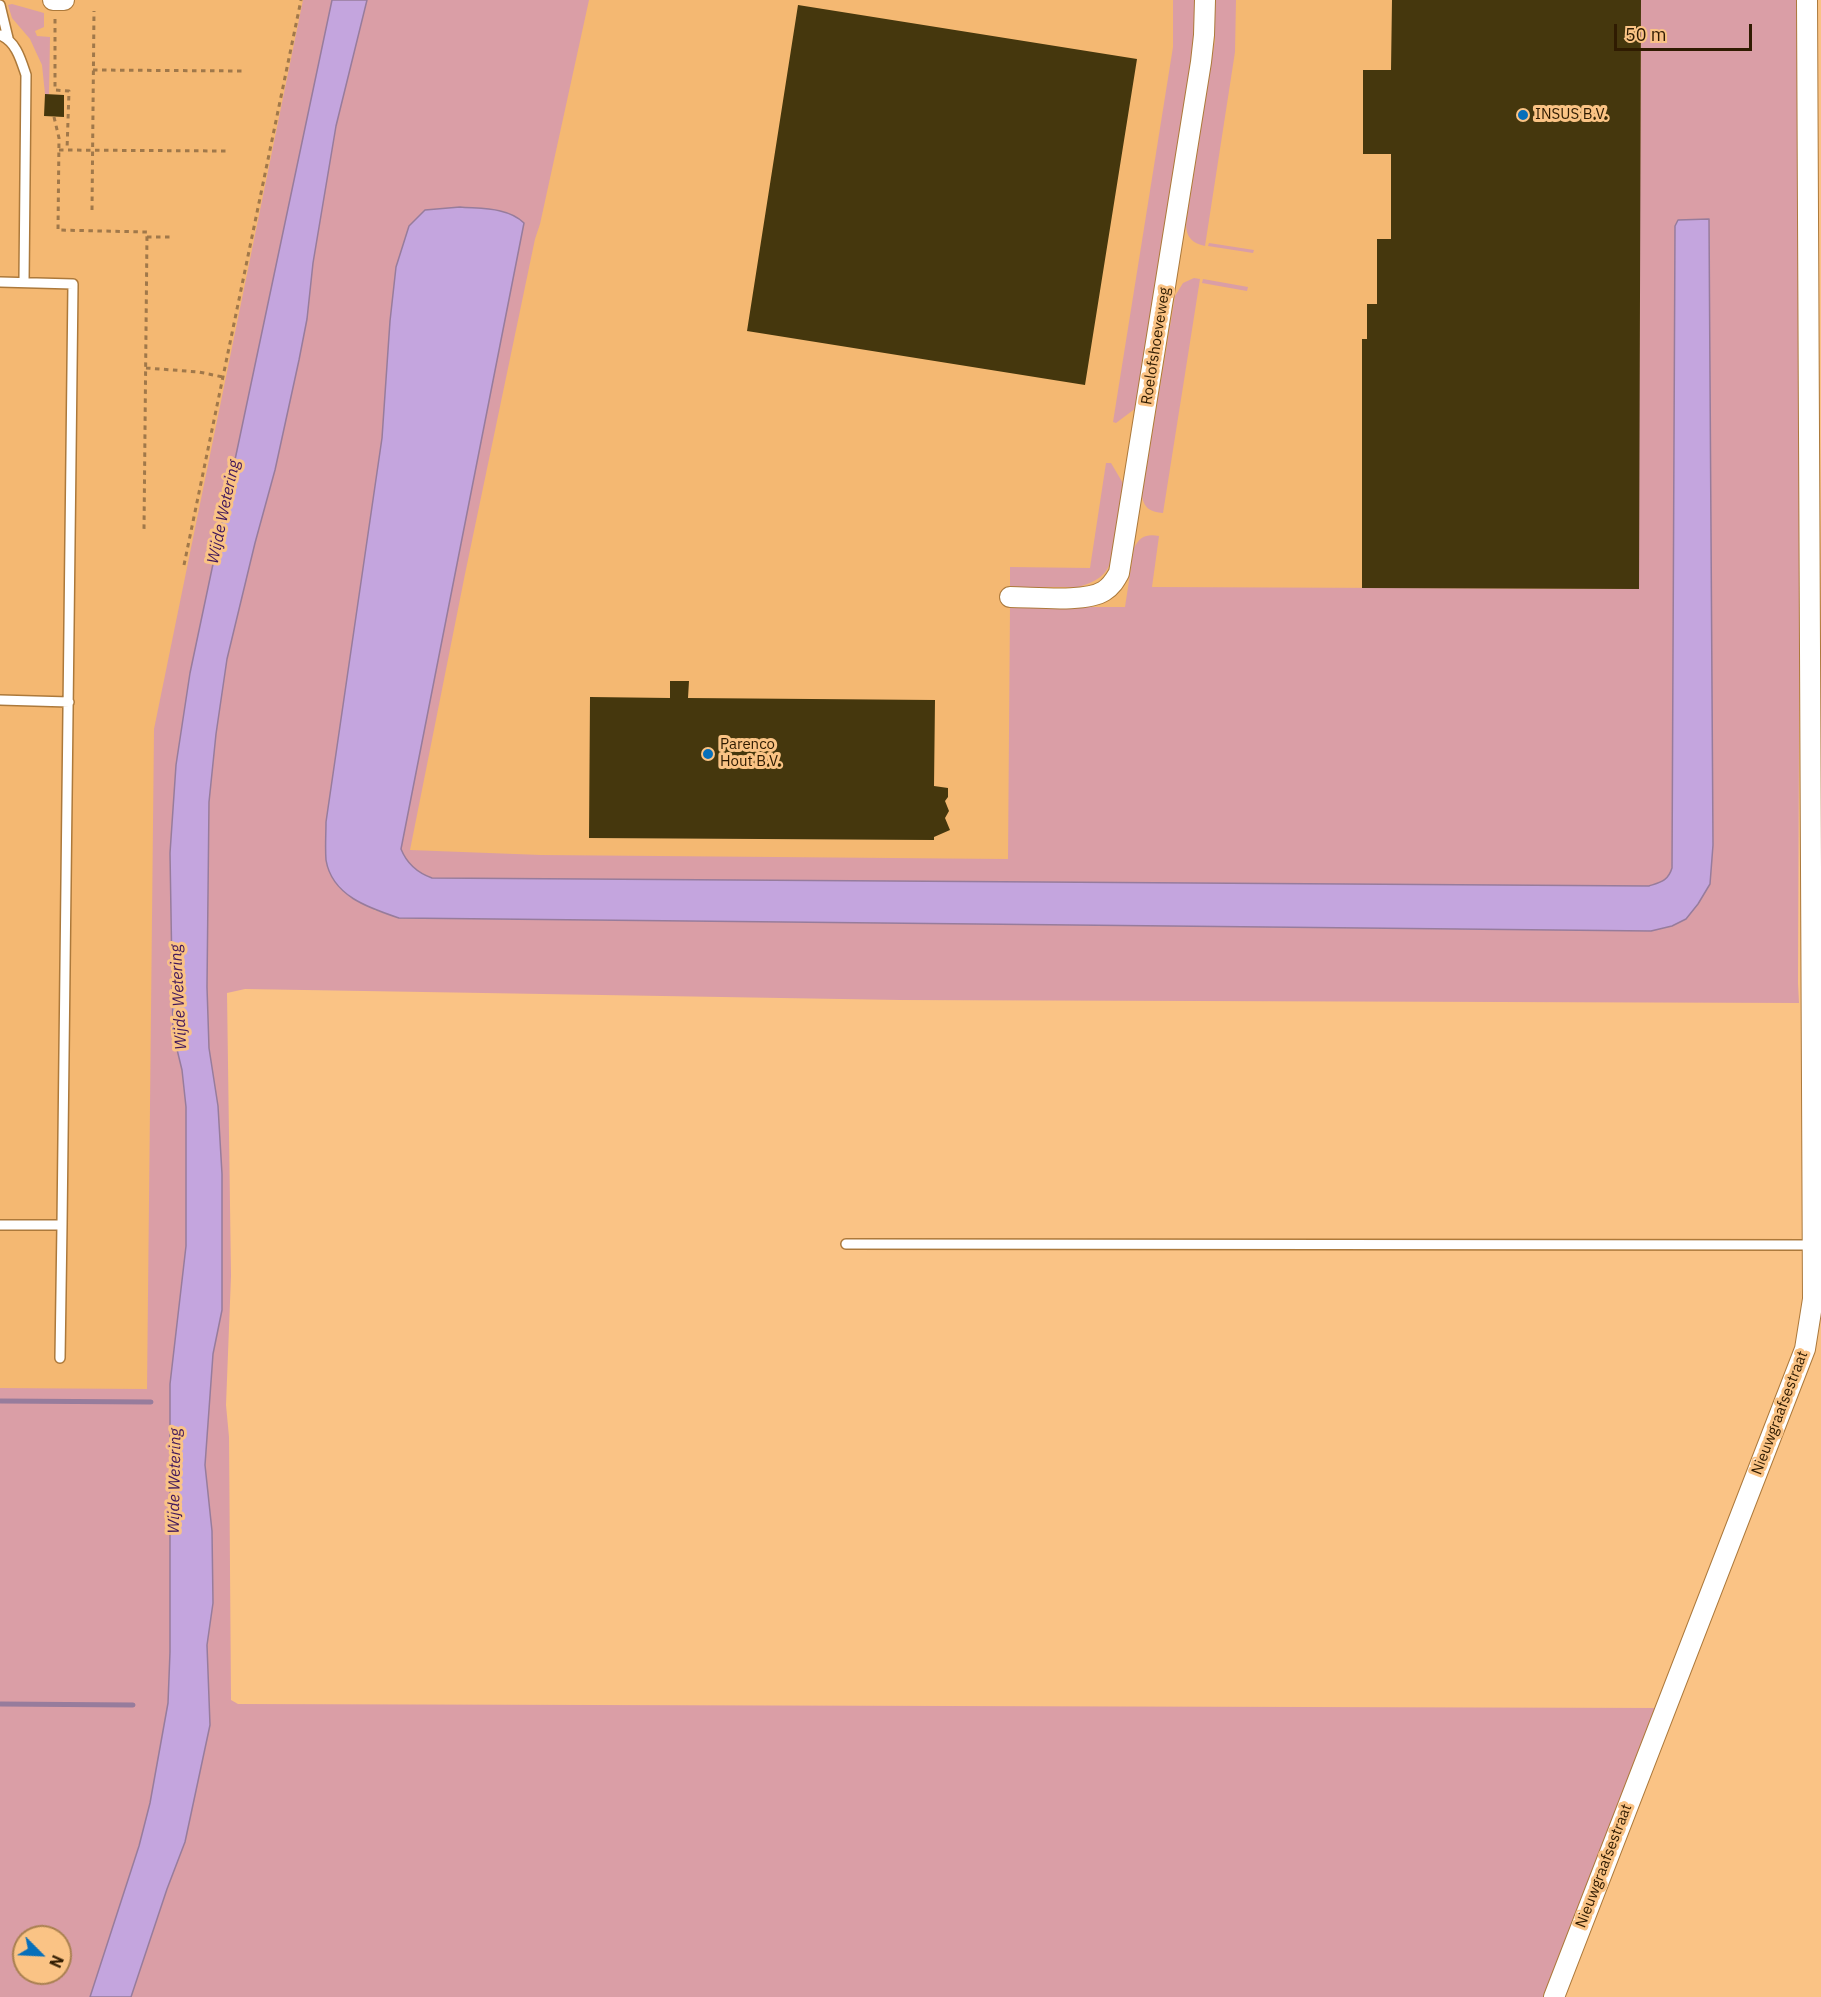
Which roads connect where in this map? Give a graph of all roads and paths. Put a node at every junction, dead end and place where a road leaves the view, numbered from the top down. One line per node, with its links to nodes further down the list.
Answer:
1 (53, 0): 2 (street)
2 (64, 0): 13 (path)
3 (301, 0): 22 (path)
4 (1205, 0): 25 (street, Roelofshoeveweg)
5 (1807, 0): 28 (street, Nieuwgraafsestraat)
6 (0, 5): 8 (lane)
7 (94, 11): 9 (path)
8 (4, 37): 20 (lane)
9 (93, 70): 10 (path); 14 (path)
10 (244, 71)
11 (54, 117): 12 (path)
12 (58, 150): 13 (path); 17 (path)
13 (67, 150): 14 (path)
14 (93, 150): 15 (path); 16 (path)
15 (226, 151)
16 (93, 210)
17 (147, 237): 18 (path); 21 (path)
18 (171, 237)
19 (0, 282): 20 (lane)
20 (24, 282): 27 (lane)
21 (146, 368): 22 (path); 23 (path)
22 (223, 377): 24 (path)
23 (144, 530)
24 (184, 565)
25 (1010, 597)
26 (0, 700): 27 (lane)
27 (69, 702): 30 (lane)
28 (1817, 1219): 32 (street, Nieuwgraafsestraat)
29 (0, 1225): 30 (lane)
30 (62, 1225): 33 (lane)
31 (846, 1244): 32 (lane)
32 (1814, 1245): 34 (street, Nieuwgraafsestraat)
33 (60, 1358)
34 (1554, 1997)

